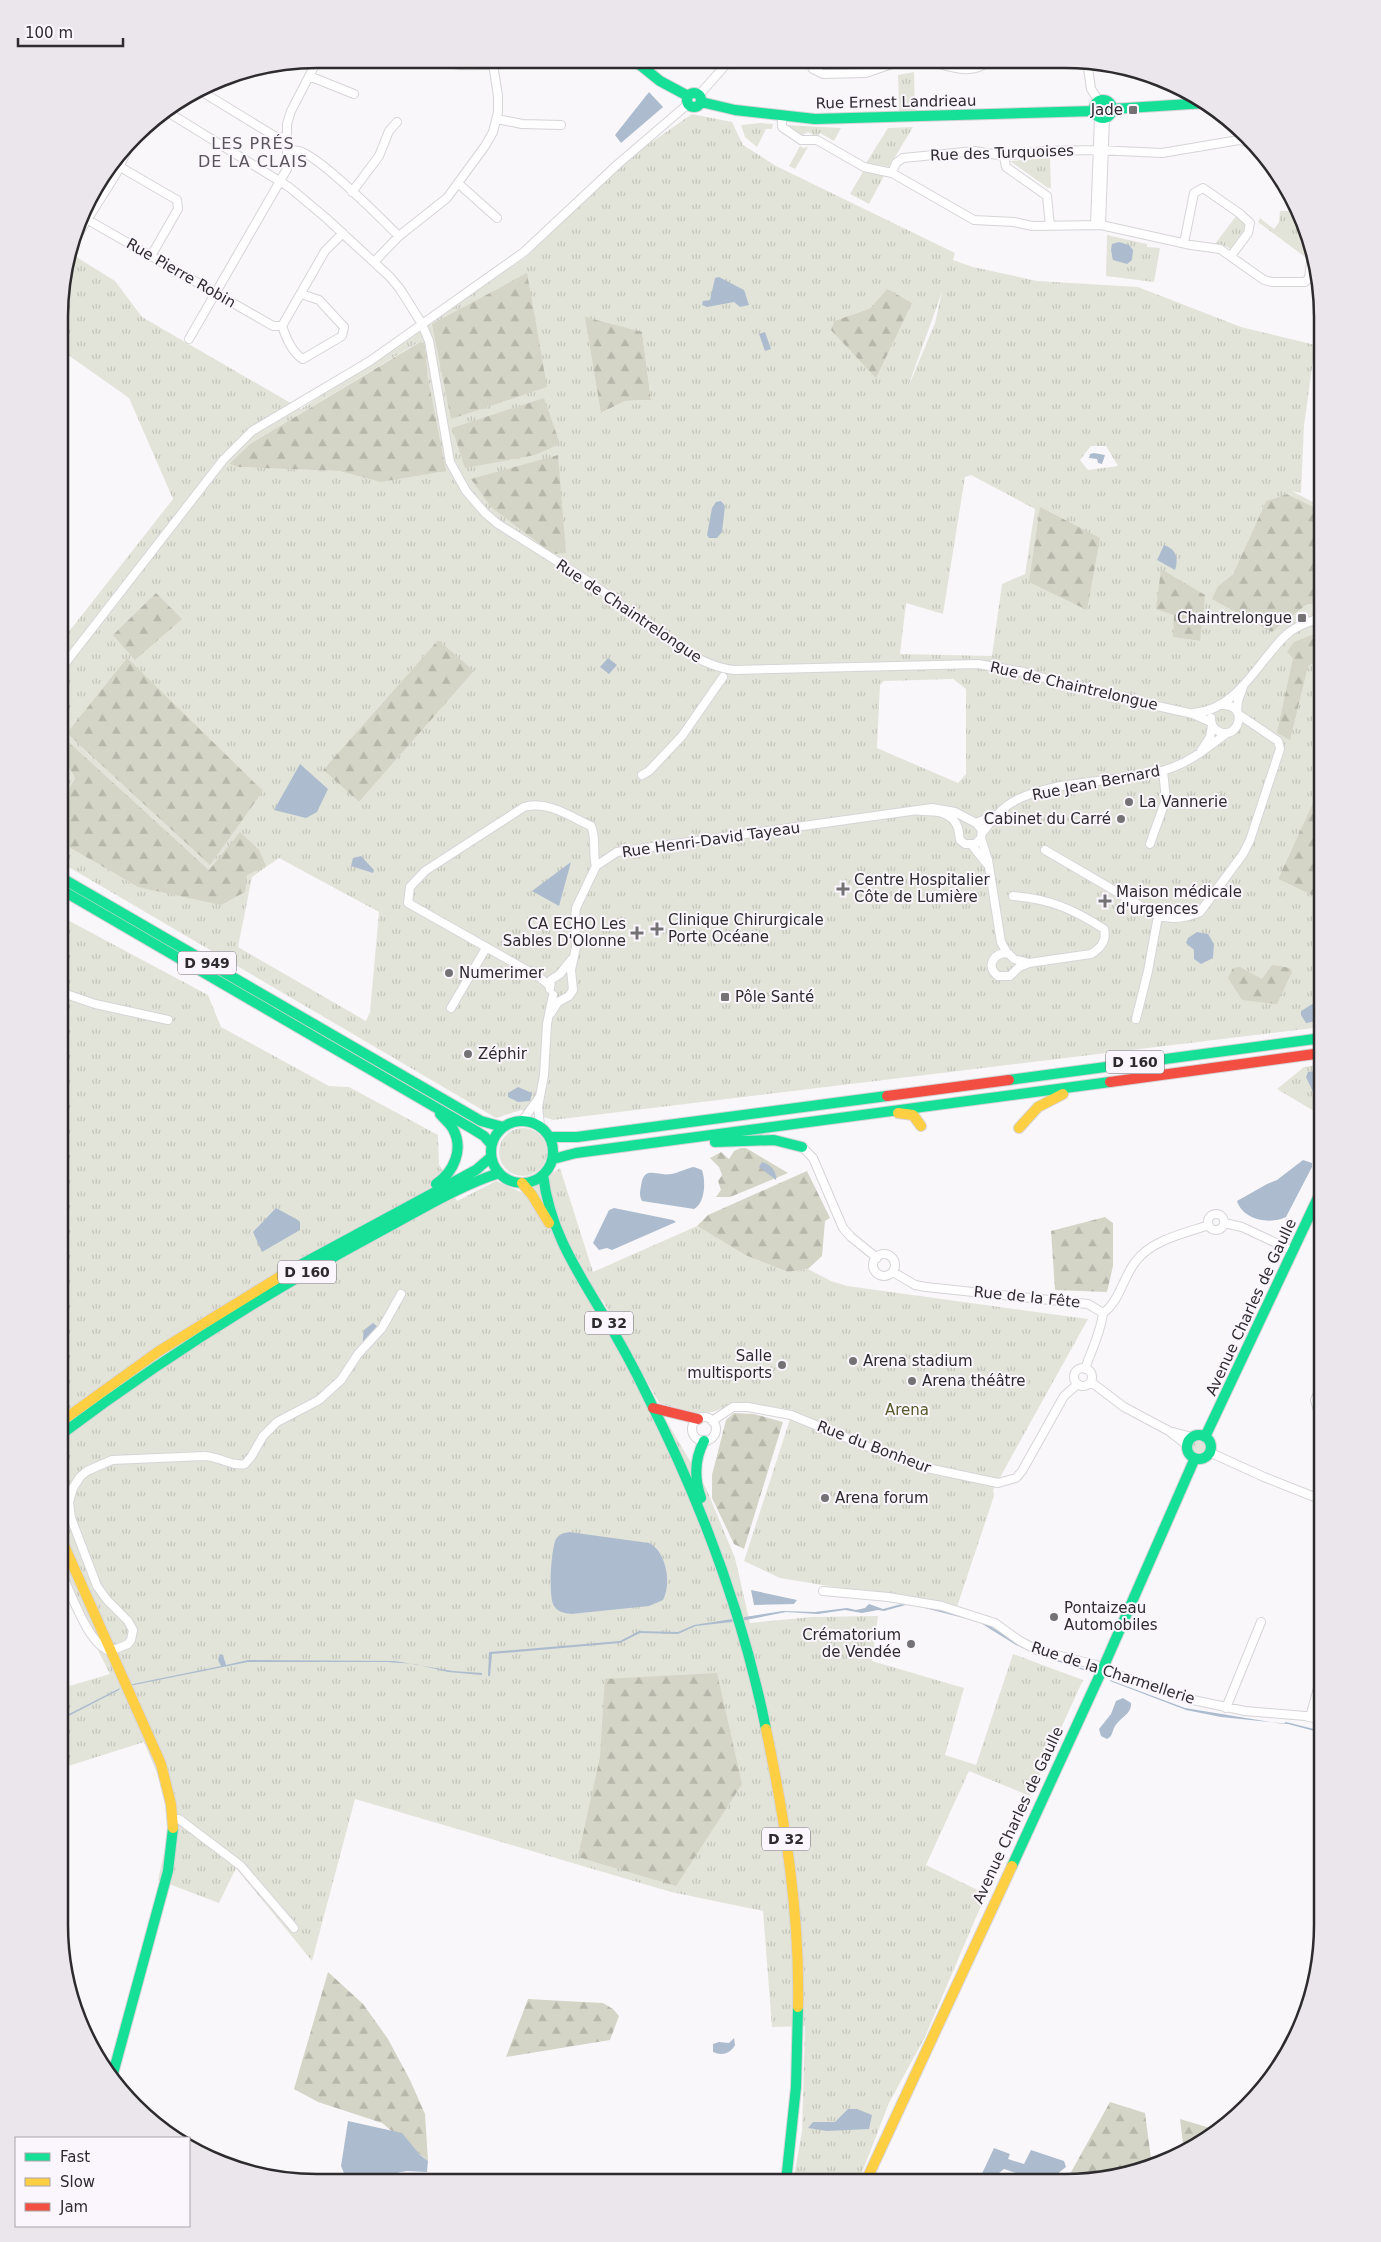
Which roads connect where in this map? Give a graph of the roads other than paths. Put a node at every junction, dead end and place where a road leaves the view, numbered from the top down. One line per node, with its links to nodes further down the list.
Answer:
1 (313, 68): 10 (street)
2 (494, 68): 21 (street)
3 (644, 68): 14 (main road)
4 (724, 68): 13 (street)
5 (812, 68): 6 (street)
6 (881, 68)
7 (955, 68): 8 (street)
8 (978, 68)
9 (1088, 69): 15 (street)
10 (309, 76): 12 (street); 24 (street)
11 (205, 94): 24 (street)
12 (354, 94)
13 (700, 99): 14 (main road, Rue Ernest Landrieau); 19 (main road, Rue Ernest Landrieau)
14 (688, 100): 49 (street)
15 (1099, 101): 17 (main road); 20 (main road)
16 (1194, 104): 17 (main road)
17 (1112, 109): 20 (main road)
18 (171, 114): 32 (street, Rue de Chaintrelongue)
19 (782, 116): 20 (main road, Rue Ernest Landrieau); 31 (street)
20 (1099, 116): 26 (street)
21 (497, 119): 23 (street); 33 (street)
22 (397, 122): 35 (street)
23 (560, 125)
24 (287, 137): 27 (street)
25 (1241, 140): 26 (street, Rue des Turquoises)
26 (1101, 150): 28 (street, Rue des Turquoises); 38 (street)
27 (288, 151): 32 (street); 35 (street)
28 (1004, 156): 31 (street, Rue des Turquoises); 39 (street)
29 (117, 166): 43 (street)
30 (112, 174): 34 (street)
31 (892, 174): 39 (street)
32 (279, 182): 40 (street, Rue de Chaintrelongue); 47 (street)
33 (459, 184): 36 (street); 41 (street)
34 (101, 192)
35 (352, 192): 41 (street)
36 (498, 218)
37 (87, 219): 43 (street, Rue Pierre Robin)
38 (1098, 225): 39 (street); 42 (street)
39 (1050, 226)
40 (343, 233): 45 (street, Rue de Chaintrelongue); 48 (street)
41 (399, 236): 45 (street)
42 (1184, 244): 44 (street); 44 (street)
43 (151, 256): 47 (street, Rue Pierre Robin)
44 (1231, 256): 46 (street)
45 (374, 262): 49 (street, Rue de Chaintrelongue)
46 (1310, 273)
47 (216, 293): 50 (street, Rue Pierre Robin); 51 (street)
48 (301, 294): 50 (street); 50 (street)
49 (422, 324): 55 (street); 60 (street, Rue de Chaintrelongue)
50 (282, 326)
51 (189, 339)
52 (1314, 621): 53 (street)
53 (1311, 622): 54 (street); 57 (street)
54 (1314, 622)
55 (68, 660)
56 (723, 677): 67 (street)
57 (1244, 685): 58 (street); 59 (street)
58 (1218, 707): 59 (street); 60 (street, Rue de Chaintrelongue); 61 (street)
59 (1237, 712): 62 (street); 63 (street)
60 (1193, 714): 61 (street, Rue de Chaintrelongue)
61 (1212, 724): 64 (street); 65 (street)
62 (1256, 727): 63 (street); 81 (street)
63 (1236, 728): 64 (street)
64 (1227, 733): 65 (street, Rue Jean Bernard)
65 (1199, 755): 66 (street, Rue Jean Bernard)
66 (1163, 771): 69 (street, Rue Jean Bernard); 73 (street)
67 (642, 775)
68 (921, 811): 70 (street); 71 (street); 76 (street, Rue Henri-David Tayeau)
69 (996, 815): 70 (street, Rue Jean Bernard); 72 (street, Rue Jean Bernard)
70 (973, 822): 71 (street); 72 (street)
71 (959, 830): 74 (street)
72 (982, 835): 74 (street); 77 (street)
73 (1150, 844)
74 (972, 845): 77 (street)
75 (1045, 850): 81 (street)
76 (596, 866): 83 (street); 85 (street)
77 (990, 870): 82 (street)
78 (68, 882): 108 (main road, D 949)
79 (68, 894): 103 (main road, D 949)
80 (1013, 896): 88 (street)
81 (1158, 916): 97 (street)
82 (1001, 942): 84 (street); 86 (street)
83 (486, 948): 90 (street); 95 (street)
84 (1007, 953): 86 (street); 87 (street)
85 (574, 954): 90 (street); 91 (street)
86 (997, 954): 89 (street)
87 (1014, 959): 88 (street); 89 (street)
88 (1029, 962): 89 (street)
89 (1015, 970)
90 (554, 979): 91 (street); 93 (street)
91 (571, 980): 94 (street)
92 (68, 995): 98 (street)
93 (553, 995): 94 (street); 96 (street)
94 (562, 998): 96 (street)
95 (451, 1008)
96 (551, 1013): 102 (street)
97 (1136, 1019)
98 (168, 1020)
99 (1314, 1038): 110 (main road, D 160)
100 (1314, 1054): 101 (main road, D 160)
101 (1152, 1078): 104 (main road, D 160); 109 (main road)
102 (540, 1096): 105 (street); 106 (street)
103 (433, 1106): 111 (main road, D 949); 120 (main road)
104 (872, 1113): 107 (main road); 112 (main road, D 160)
105 (523, 1120): 106 (main road); 108 (main road)
106 (540, 1126): 110 (main road)
107 (921, 1126)
108 (503, 1127): 111 (main road)
109 (1019, 1128)
110 (550, 1137): 115 (main road)
111 (491, 1144): 114 (main road)
112 (620, 1147): 113 (main road); 115 (main road, D 160)
113 (802, 1148): 125 (street, Rue de la Fête)
114 (491, 1157): 116 (main road); 120 (main road, D 160)
115 (553, 1159): 117 (main road)
116 (498, 1173): 118 (main road); 136 (main road, D 160)
117 (543, 1175): 118 (main road); 123 (main road, D 32)
118 (522, 1183): 123 (main road, D 32)
119 (1314, 1205): 124 (main road, Avenue Charles de Gaulle)
120 (397, 1211): 133 (main road, D 160)
121 (1224, 1223): 122 (street); 122 (street); 124 (street)
122 (1209, 1225): 128 (street)
123 (560, 1241): 132 (main road, D 32)
124 (1293, 1251): 137 (main road, Avenue Charles de Gaulle)
125 (877, 1258): 126 (street, Rue de la Fête); 126 (street, Rue de la Fête)
126 (893, 1272): 128 (street, Rue de la Fête)
127 (401, 1294): 148 (street)
128 (1102, 1313): 129 (street)
129 (1085, 1369): 130 (street); 131 (street)
130 (1090, 1382): 131 (street); 139 (street)
131 (1078, 1384): 135 (street, Rue du Bonheur)
132 (653, 1408): 134 (main road); 143 (main road, D 32)
133 (68, 1416)
134 (698, 1420): 135 (street); 138 (street)
135 (712, 1421): 138 (street)
136 (68, 1429)
137 (1205, 1437): 139 (main road); 140 (main road)
138 (704, 1441): 143 (main road)
139 (1189, 1441): 141 (main road)
140 (1209, 1452): 141 (main road); 142 (street)
141 (1194, 1458): 149 (main road, Avenue Charles de Gaulle)
142 (1314, 1497)
143 (713, 1546): 157 (main road, D 32)
144 (68, 1554): 148 (main road)
145 (68, 1586): 148 (street)
146 (823, 1591): 149 (street, Rue de la Charmellerie)
147 (1261, 1622): 151 (street)
148 (111, 1651): 154 (main road)
149 (1103, 1668): 151 (street, Rue de la Charmellerie); 158 (main road, Avenue Charles de Gaulle)
150 (1314, 1703): 152 (street)
151 (1226, 1708): 152 (street, Rue de la Charmellerie)
152 (1310, 1717): 153 (street, Rue de la Charmellerie)
153 (1314, 1718)
154 (174, 1819): 155 (street); 156 (main road)
155 (294, 1928)
156 (114, 2070)
157 (787, 2174)
158 (869, 2174)

